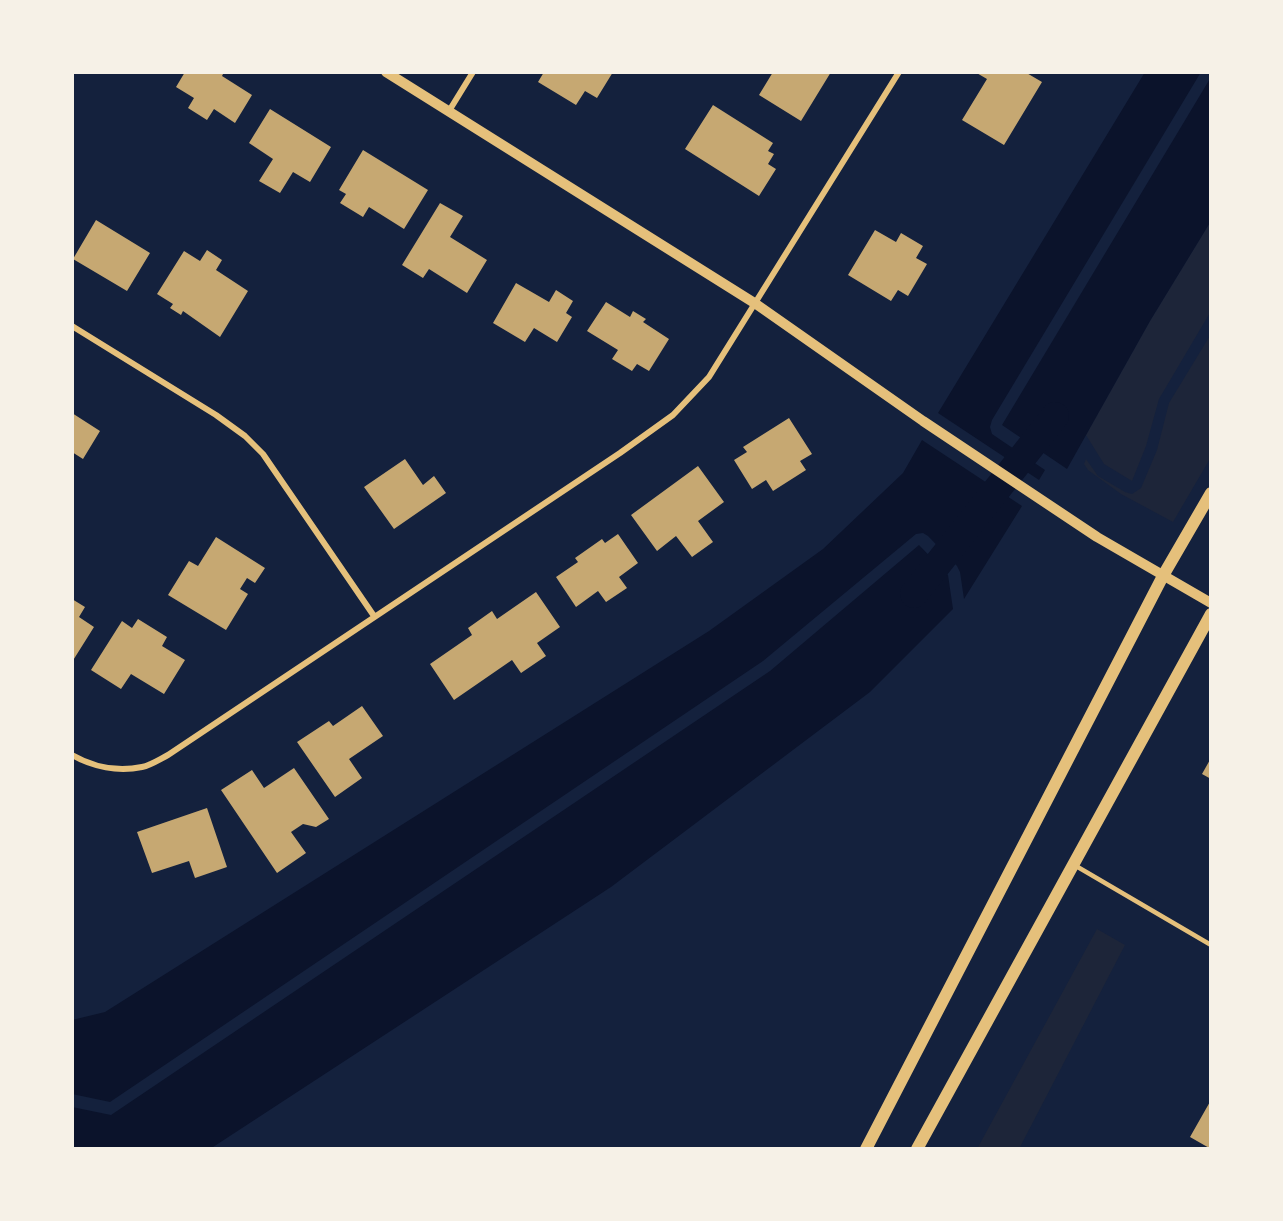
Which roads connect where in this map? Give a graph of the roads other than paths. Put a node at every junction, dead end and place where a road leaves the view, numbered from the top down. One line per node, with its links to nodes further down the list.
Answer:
1 (386, 72): 4 (street)
2 (473, 72): 4 (street)
3 (899, 72): 5 (street)
4 (449, 111): 5 (street)
5 (756, 304): 8 (street); 11 (street)
6 (72, 326): 11 (street)
7 (1211, 493): 8 (main road)
8 (1164, 574): 9 (street); 15 (main road)
9 (1211, 603)
10 (1211, 614): 13 (main road)
11 (374, 616): 12 (street)
12 (72, 755)
13 (1073, 864): 14 (lane); 16 (main road)
14 (1211, 945)
15 (866, 1149)
16 (917, 1149)

